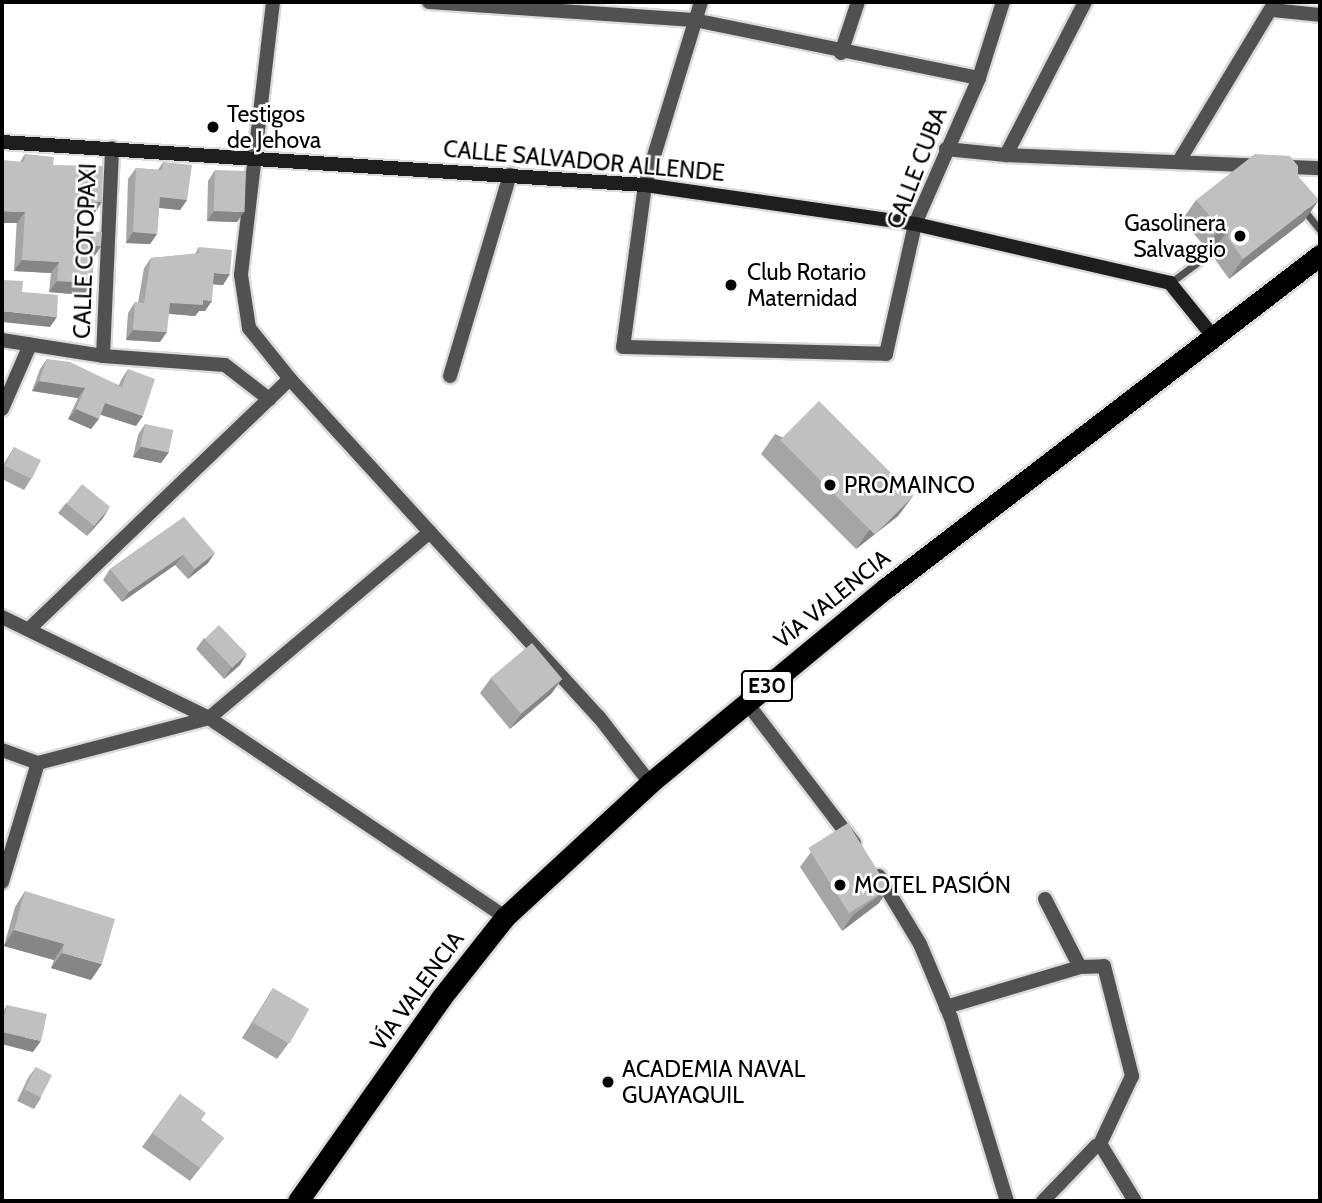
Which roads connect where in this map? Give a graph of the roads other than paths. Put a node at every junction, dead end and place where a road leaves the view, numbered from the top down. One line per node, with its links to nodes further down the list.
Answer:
1 (273, 2): 16 (street)
2 (429, 2): 9 (street)
3 (701, 2): 9 (street)
4 (858, 2): 10 (street)
5 (1003, 2): 11 (street, CALLE CUBA)
6 (1084, 2): 15 (street)
7 (1273, 6): 8 (street); 17 (street)
8 (1320, 15)
9 (694, 20): 10 (street); 20 (street)
10 (841, 53): 11 (street)
11 (979, 78): 14 (street, CALLE CUBA)
12 (2, 142): 13 (street, CALLE SALVADOR ALLENDE)
13 (112, 148): 16 (street, CALLE SALVADOR ALLENDE); 30 (street, CALLE COTOPAXI)
14 (946, 149): 15 (street); 22 (street, CALLE CUBA)
15 (1006, 155): 17 (street)
16 (253, 157): 19 (street, CALLE SALVADOR ALLENDE); 32 (street)
17 (1179, 161): 18 (street)
18 (1320, 168)
19 (510, 175): 20 (street, CALLE SALVADOR ALLENDE); 31 (street)
20 (645, 185): 22 (street, CALLE SALVADOR ALLENDE); 22 (street, CALLE CUBA)
21 (1297, 202): 23 (lane)
22 (915, 224): 26 (street, CALLE SALVADOR ALLENDE)
23 (1320, 230)
24 (1210, 253): 26 (lane)
25 (1320, 255): 27 (highway, VÍA VALENCIA / E30)
26 (1170, 283): 27 (street)
27 (1213, 335): 38 (highway, VÍA VALENCIA / E30)
28 (2, 340): 29 (street)
29 (30, 345): 30 (street); 34 (street)
30 (103, 356): 33 (street)
31 (450, 376)
32 (290, 379): 33 (street); 35 (street)
33 (269, 399): 37 (street)
34 (2, 409)
35 (430, 531): 39 (street); 42 (street)
36 (2, 617): 37 (street)
37 (29, 629): 39 (street)
38 (747, 702): 42 (highway, VÍA VALENCIA / E30); 47 (street)
39 (209, 718): 41 (street); 45 (street)
40 (2, 750): 41 (street)
41 (38, 763): 43 (street)
42 (650, 783): 45 (highway, VÍA VALENCIA / E30)
43 (2, 882)
44 (1045, 899): 46 (street)
45 (505, 917): 49 (highway, VÍA VALENCIA / E30)
46 (1080, 967): 47 (street); 48 (street)
47 (946, 1007): 50 (street)
48 (1099, 1146): 51 (street); 52 (street)
49 (298, 1201)
50 (1007, 1201)
51 (1043, 1201)
52 (1135, 1201)

